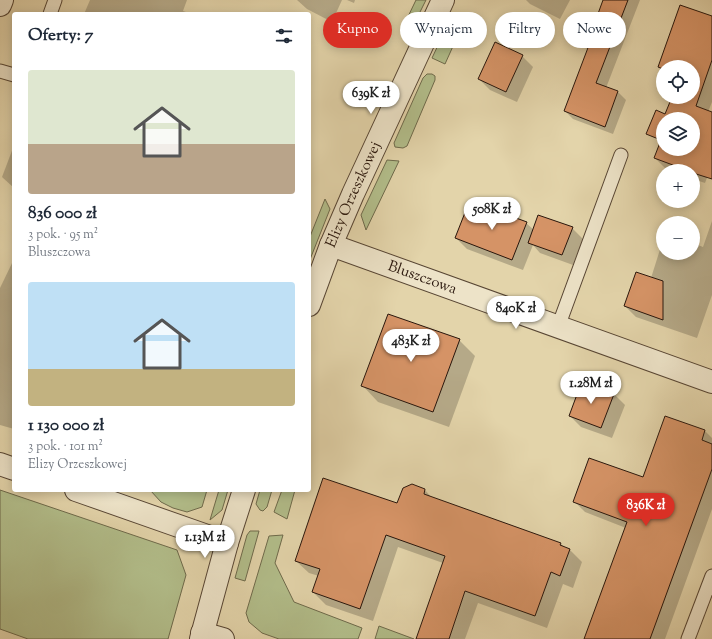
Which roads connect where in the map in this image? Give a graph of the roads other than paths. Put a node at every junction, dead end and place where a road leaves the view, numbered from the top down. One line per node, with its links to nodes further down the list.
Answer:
1 (2, 0): 4 (street)
2 (55, 0): 5 (lane)
3 (443, 0): 9 (street, Elizy Orzeszkowej)
4 (0, 5)
5 (51, 12)
6 (0, 71): 7 (lane)
7 (12, 74)
8 (621, 155): 11 (lane)
9 (331, 245): 10 (street, Elizy Orzeszkowej); 11 (street, Bluszczowa)
10 (311, 300)
11 (558, 327): 12 (street, Bluszczowa)
12 (712, 382)
13 (0, 464): 14 (street)
14 (12, 467)
15 (82, 492): 17 (street)
16 (243, 492): 17 (street)
17 (227, 543): 19 (street)
18 (712, 576): 20 (lane)
19 (209, 637)
20 (688, 639)

